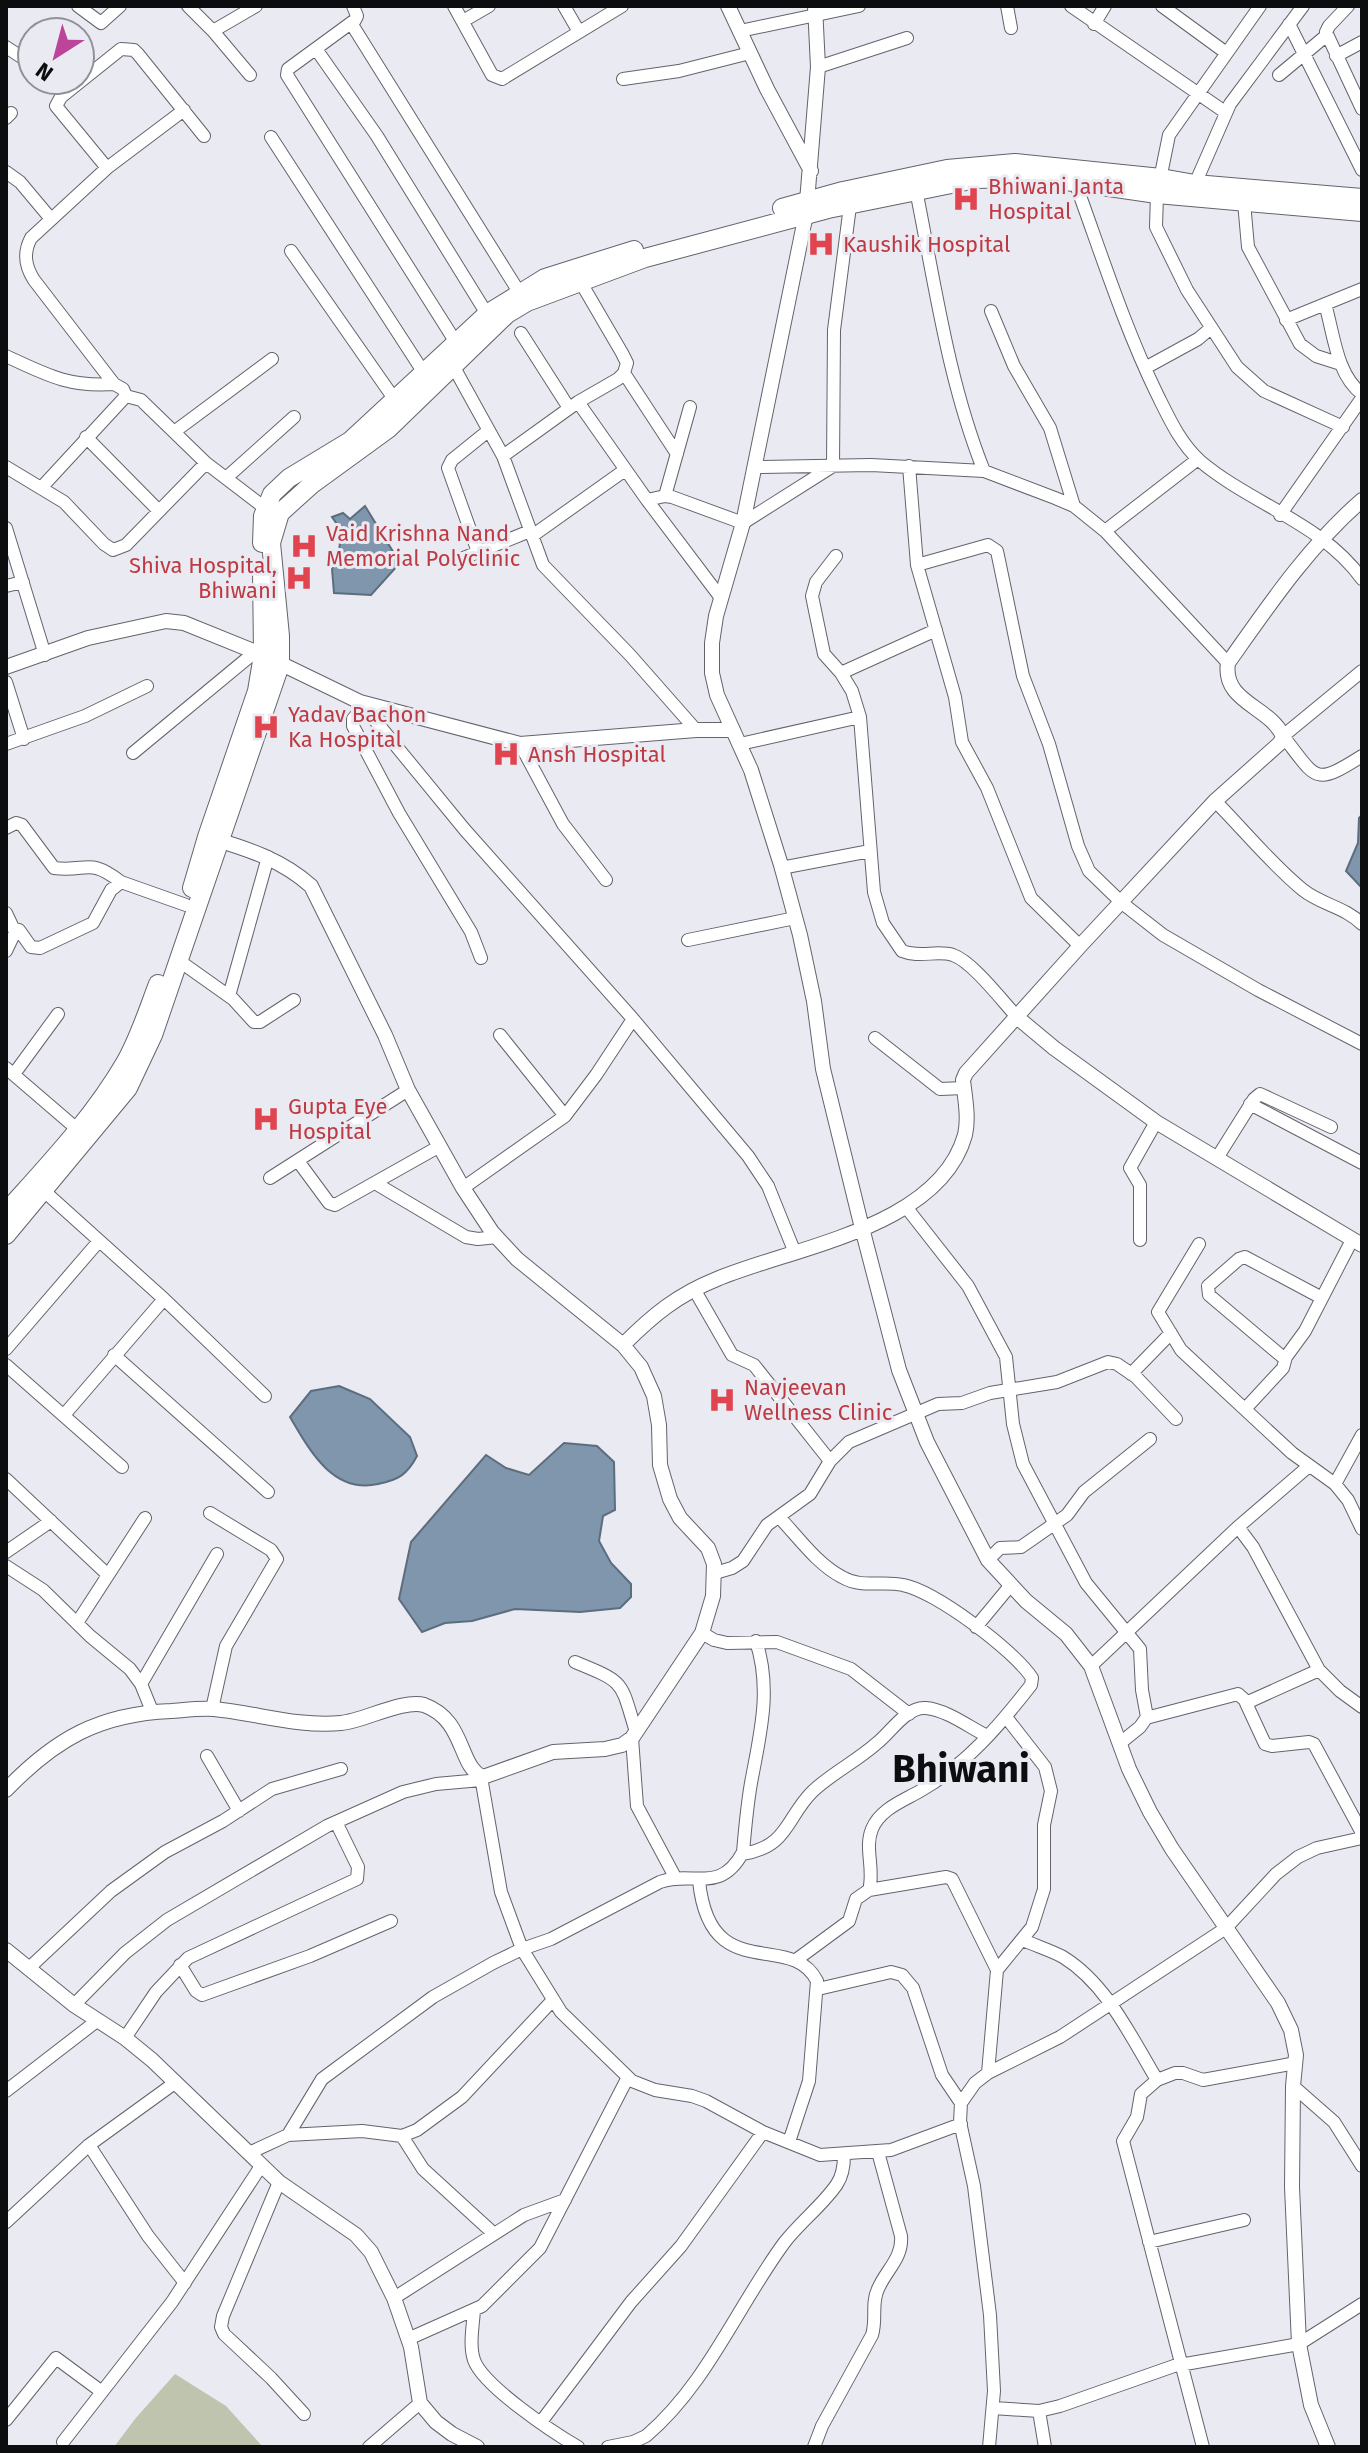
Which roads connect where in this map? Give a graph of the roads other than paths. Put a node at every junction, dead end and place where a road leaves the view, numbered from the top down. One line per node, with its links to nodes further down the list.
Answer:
1 (78, 6): 2 (street)
2 (120, 6)
3 (188, 6): 24 (street)
4 (256, 6): 24 (street)
5 (353, 6): 21 (street)
6 (454, 6): 20 (street)
7 (489, 6): 20 (street)
8 (564, 6): 26 (street)
9 (622, 6): 26 (street)
10 (728, 6): 25 (street)
11 (859, 6): 18 (street)
12 (1071, 6): 22 (street)
13 (1105, 6): 22 (street)
14 (1162, 6): 19 (street)
15 (1260, 6): 31 (street)
16 (1303, 6): 23 (street)
17 (1348, 6): 27 (street)
18 (815, 11): 25 (street); 35 (street)
19 (1180, 11): 31 (street)
20 (463, 21): 26 (street)
21 (351, 23): 30 (street); 62 (street)
22 (1094, 24): 39 (street)
23 (1289, 24): 33 (street); 42 (street)
24 (213, 31): 36 (street)
25 (740, 31): 32 (street)
26 (579, 32)
27 (1327, 35): 33 (street); 34 (street)
28 (907, 38): 35 (street)
29 (1362, 42): 34 (street)
30 (316, 49): 65 (street); 69 (street)
31 (1225, 52): 39 (street)
32 (750, 53): 38 (street); 47 (street)
33 (1305, 53): 37 (street); 46 (street)
34 (1336, 56): 40 (street)
35 (818, 67): 47 (street)
36 (250, 75)
37 (1279, 75)
38 (623, 79)
39 (1198, 93): 42 (street); 51 (street)
40 (1361, 105)
41 (184, 110): 43 (street); 45 (street); 45 (street)
42 (1225, 112): 50 (street)
43 (204, 136)
44 (271, 137): 74 (street)
45 (107, 168): 58 (street)
46 (1362, 170)
47 (812, 171): 56 (street)
48 (6, 172): 58 (street)
49 (1075, 182): 51 (main road); 52 (main road); 73 (street)
50 (1195, 184): 51 (main road); 53 (main road)
51 (1159, 186): 54 (main road); 56 (main road); 67 (street)
52 (916, 190): 55 (main road); 96 (street)
53 (1362, 198)
54 (1244, 202): 57 (main road); 66 (street)
55 (850, 206): 56 (main road); 91 (street)
56 (807, 208): 60 (main road); 62 (main road); 94 (street)
57 (1362, 212)
58 (51, 219): 76 (street)
59 (291, 251): 79 (street)
60 (580, 281): 69 (main road); 75 (street)
61 (1362, 289): 63 (street)
62 (519, 292): 65 (main road)
63 (1325, 304): 66 (street); 72 (street)
64 (991, 311): 102 (street)
65 (487, 314): 69 (main road)
66 (1286, 320): 72 (street)
67 (1211, 328): 73 (street); 83 (street)
68 (521, 333): 80 (street)
69 (451, 353): 74 (main road); 84 (street); 123 (main road)
70 (6, 356): 76 (street)
71 (272, 359): 85 (street)
72 (1341, 364): 78 (street)
73 (1145, 368): 89 (street)
74 (424, 373): 79 (main road)
75 (624, 373): 80 (street); 87 (street)
76 (114, 384): 77 (street)
77 (126, 396): 85 (street); 86 (street)
78 (1362, 396): 83 (street)
79 (395, 400): 103 (main road)
80 (574, 405): 88 (street); 95 (street)
81 (690, 407): 87 (street)
82 (294, 417): 97 (street)
83 (1343, 427): 105 (street)
84 (488, 431): 88 (street); 111 (street)
85 (174, 432): 90 (street)
86 (86, 437): 98 (street); 104 (street)
87 (677, 454): 99 (street)
88 (503, 456): 109 (street)
89 (1198, 459): 105 (street); 108 (street)
90 (206, 463): 97 (street); 104 (street)
91 (833, 466): 92 (street); 94 (street); 106 (street)
92 (909, 466): 96 (street); 114 (street)
93 (6, 467): 98 (street)
94 (755, 467): 106 (street)
95 (625, 470): 100 (street); 109 (street)
96 (984, 471): 102 (street)
97 (226, 478): 103 (street)
98 (41, 488): 104 (street)
99 (665, 496): 100 (street); 106 (street)
100 (647, 500): 118 (street)
101 (1362, 500): 110 (street)
102 (1074, 506): 108 (street)
103 (265, 508): 120 (main road)
104 (159, 511)
105 (1280, 515): 110 (street)
106 (743, 523): 118 (street)
107 (6, 528): 116 (street)
108 (1105, 531): 122 (street)
109 (531, 534): 111 (street); 131 (street)
110 (1322, 538): 115 (street); 122 (street)
111 (478, 552): 113 (street)
112 (836, 556): 126 (street)
113 (456, 561)
114 (917, 565): 119 (street); 148 (street)
115 (1362, 579)
116 (23, 582): 117 (street); 121 (street)
117 (6, 586)
118 (721, 598): 132 (street)
119 (936, 630): 126 (street); 155 (street)
120 (259, 654): 121 (street); 123 (street); 138 (street); 142 (main road)
121 (45, 655): 124 (street)
122 (1228, 663): 133 (street)
123 (280, 665): 129 (street); 142 (main road)
124 (6, 667)
125 (1362, 671): 133 (street)
126 (841, 673): 130 (street)
127 (6, 682): 134 (street)
128 (147, 686): 134 (street)
129 (362, 704): 136 (street); 157 (street); 163 (street)
130 (860, 717): 137 (street); 143 (street)
131 (696, 730): 132 (street); 136 (street)
132 (733, 730): 137 (street)
133 (1283, 736): 139 (street); 140 (street)
134 (24, 739): 135 (street)
135 (6, 744)
136 (520, 744): 146 (street)
137 (740, 744): 145 (street)
138 (133, 753)
139 (1362, 756)
140 (1215, 801): 148 (street); 152 (street)
141 (6, 828): 147 (street)
142 (214, 839): 144 (street); 149 (main road); 158 (main road)
143 (870, 851): 145 (street); 162 (street)
144 (268, 857): 159 (street); 169 (street)
145 (781, 868): 151 (street)
146 (606, 880)
147 (121, 882): 149 (street); 153 (street)
148 (1122, 903): 155 (street); 166 (street)
149 (186, 905): 174 (main road)
150 (6, 913): 153 (street)
151 (795, 918): 154 (street); 185 (street)
152 (1362, 924)
153 (15, 929): 156 (street)
154 (688, 940)
155 (1080, 946): 162 (street)
156 (6, 951)
157 (481, 958)
158 (178, 960): 159 (street); 182 (main road)
159 (229, 996): 160 (street)
160 (294, 1000)
161 (58, 1014): 167 (street)
162 (1018, 1018): 168 (street); 172 (street)
163 (633, 1019): 171 (street); 192 (street)
164 (500, 1035): 171 (street)
165 (875, 1038): 168 (street)
166 (1362, 1044)
167 (10, 1071): 174 (street)
168 (964, 1088): 183 (street)
169 (408, 1090): 175 (street); 177 (street)
170 (1250, 1104): 173 (street); 176 (street); 178 (street)
171 (565, 1116): 181 (street)
172 (1156, 1122): 176 (street); 188 (street)
173 (1331, 1127)
174 (77, 1129): 184 (main road)
175 (440, 1146): 180 (street); 181 (street)
176 (1217, 1158): 190 (street)
177 (298, 1161): 179 (street); 180 (street)
178 (1362, 1163)
179 (270, 1178)
180 (375, 1183): 187 (street)
181 (463, 1188): 187 (street)
182 (44, 1191): 186 (main road); 189 (street)
183 (906, 1207): 185 (street); 203 (street)
184 (7, 1208)
185 (862, 1228): 192 (street); 206 (street)
186 (6, 1235)
187 (497, 1237): 197 (street)
188 (1140, 1240)
189 (99, 1241): 195 (street); 198 (street)
190 (1357, 1242): 194 (street)
191 (1199, 1244): 196 (street)
192 (795, 1253): 193 (street)
193 (694, 1289): 197 (street); 211 (street)
194 (1322, 1298): 200 (street); 200 (street)
195 (164, 1299): 199 (street); 204 (street)
196 (1171, 1333): 202 (street); 205 (street)
197 (623, 1345): 228 (street)
198 (6, 1349)
199 (114, 1355): 207 (street); 216 (street)
200 (1285, 1359): 205 (street)
201 (6, 1365): 207 (street)
202 (1131, 1374): 203 (street); 208 (street)
203 (1009, 1391): 206 (street); 221 (street)
204 (265, 1396)
205 (1245, 1409): 212 (street)
206 (914, 1412): 211 (street); 226 (street)
207 (64, 1415): 213 (street)
208 (1176, 1419)
209 (1362, 1435): 215 (street)
210 (1150, 1439): 221 (street)
211 (830, 1461): 218 (street)
212 (1309, 1466): 215 (street); 222 (street)
213 (122, 1467)
214 (6, 1479): 220 (street)
215 (1335, 1484): 223 (street)
216 (268, 1492)
217 (210, 1513): 242 (street)
218 (779, 1517): 228 (street); 232 (street)
219 (145, 1518): 229 (street)
220 (51, 1521): 224 (street); 229 (street)
221 (1052, 1523): 226 (street); 233 (street)
222 (1238, 1527): 233 (street); 238 (street)
223 (1362, 1529)
224 (6, 1552)
225 (217, 1554): 239 (street)
226 (988, 1560): 230 (street)
227 (6, 1566): 231 (street)
228 (715, 1573): 234 (street)
229 (108, 1575): 231 (street)
230 (1010, 1586): 232 (street); 237 (street)
231 (77, 1623): 239 (street)
232 (976, 1627): 245 (street)
233 (1128, 1632): 237 (street); 246 (street)
234 (702, 1633): 235 (street); 247 (street)
235 (756, 1641): 244 (street); 257 (street)
236 (575, 1662): 247 (street)
237 (1091, 1666): 249 (street)
238 (1319, 1670): 240 (street); 241 (street)
239 (141, 1684): 243 (street)
240 (1247, 1702): 246 (street); 256 (street)
241 (1362, 1707)
242 (212, 1709): 243 (street); 252 (street)
243 (152, 1711): 253 (street)
244 (909, 1714): 248 (street); 257 (street)
245 (1006, 1717): 248 (street); 263 (street)
246 (1146, 1718): 249 (street)
247 (634, 1735): 252 (street); 258 (street)
248 (987, 1736): 260 (street)
249 (1119, 1744): 262 (street)
250 (207, 1756): 254 (street)
251 (341, 1769): 254 (street)
252 (481, 1778): 255 (street); 264 (street)
253 (6, 1790)
254 (239, 1811): 268 (street)
255 (336, 1822): 267 (street); 272 (street)
256 (1361, 1841): 262 (street)
257 (742, 1854): 259 (street)
258 (675, 1877): 259 (street); 264 (street)
259 (699, 1881): 266 (street)
260 (869, 1890): 266 (street); 269 (street)
261 (391, 1921): 267 (street)
262 (1226, 1928): 273 (street); 276 (street)
263 (1023, 1940): 269 (street); 273 (street)
264 (522, 1949): 271 (street); 286 (street)
265 (6, 1950): 268 (street)
266 (796, 1960): 270 (street)
267 (180, 1965): 275 (street)
268 (28, 1969): 272 (street)
269 (997, 1970): 277 (street)
270 (818, 1989): 283 (street); 288 (street)
271 (552, 2001): 278 (street); 287 (street)
272 (74, 2005): 274 (street)
273 (1111, 2005): 277 (street); 279 (street)
274 (98, 2020): 275 (street); 282 (street)
275 (125, 2038): 280 (street)
276 (1296, 2063): 279 (street); 281 (street)
277 (988, 2073): 283 (street)
278 (628, 2077): 285 (street); 296 (street)
279 (1157, 2080): 300 (street)
280 (176, 2082): 289 (street); 291 (street)
281 (1293, 2086): 294 (street); 306 (street)
282 (6, 2091)
283 (961, 2103): 284 (street)
284 (961, 2124): 290 (street); 310 (street)
285 (763, 2132): 288 (street); 314 (street)
286 (288, 2135): 287 (street); 291 (street)
287 (402, 2136): 299 (street)
288 (789, 2142): 292 (street)
289 (89, 2145): 298 (street); 301 (street)
290 (878, 2152): 292 (street); 320 (street)
291 (249, 2153): 293 (street)
292 (844, 2155): 319 (street)
293 (261, 2166): 295 (street); 301 (street)
294 (1362, 2166)
295 (279, 2182): 302 (street); 312 (street)
296 (565, 2200): 299 (street); 304 (street)
297 (1244, 2220): 300 (street)
298 (6, 2222)
299 (493, 2233): 302 (street)
300 (1149, 2242): 307 (street)
301 (185, 2283): 308 (street)
302 (394, 2298): 305 (street)
303 (1362, 2304): 306 (street)
304 (474, 2310): 305 (street); 314 (street)
305 (408, 2339): 309 (street)
306 (1299, 2344): 307 (street); 324 (street)
307 (1183, 2365): 311 (street); 323 (street)
308 (102, 2392): 313 (street); 315 (street)
309 (420, 2403): 316 (street); 317 (street)
310 (993, 2408): 311 (street); 321 (street)
311 (1039, 2411): 322 (street)
312 (304, 2414)
313 (6, 2420)
314 (541, 2422): 318 (street)
315 (63, 2442)
316 (369, 2447)
317 (477, 2447)
318 (578, 2447)
319 (608, 2447)
320 (814, 2447)
321 (989, 2447)
322 (1045, 2447)
323 (1203, 2447)
324 (1328, 2447)

